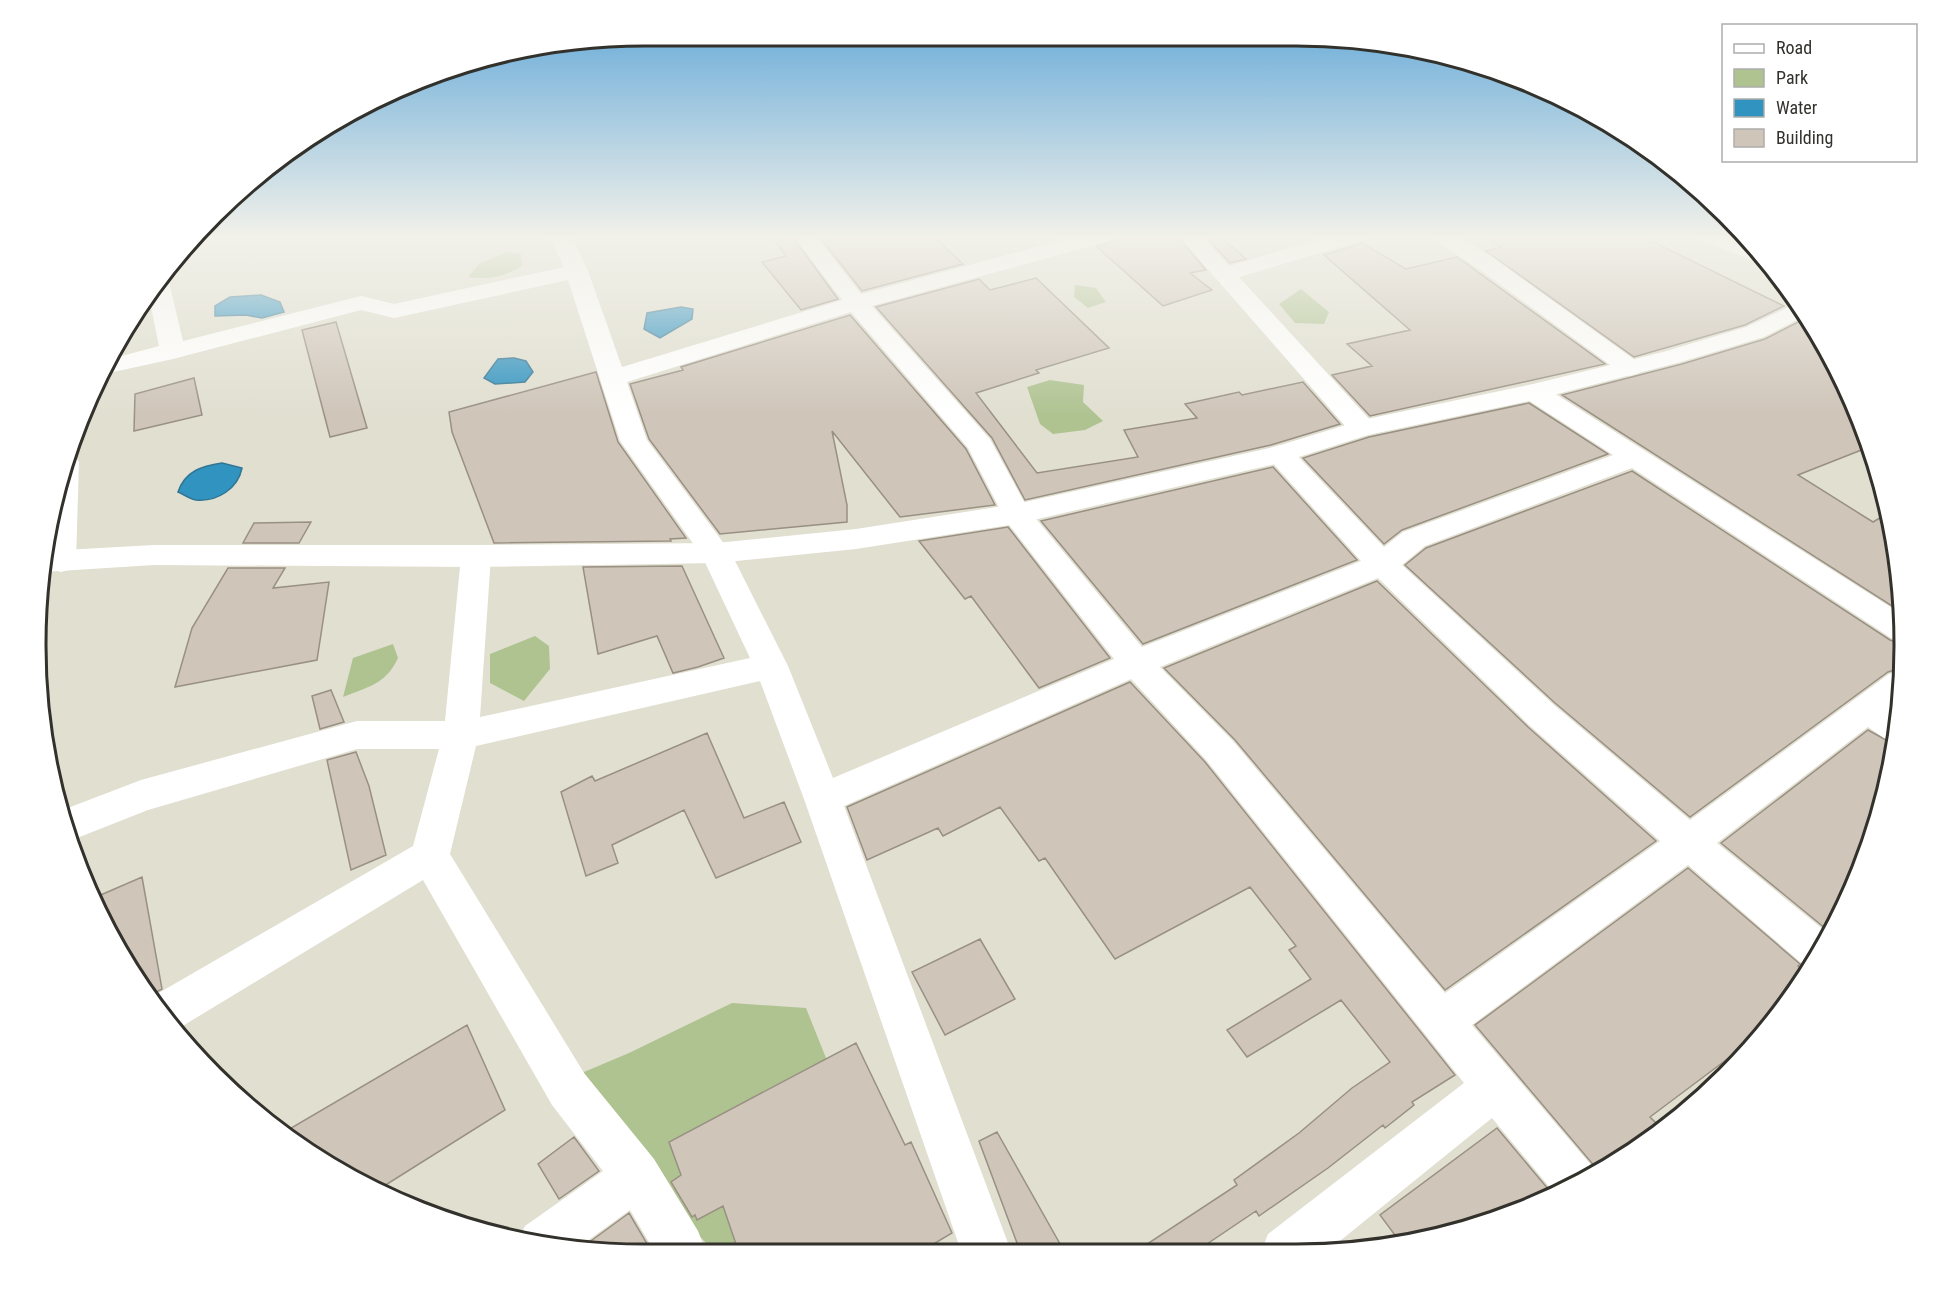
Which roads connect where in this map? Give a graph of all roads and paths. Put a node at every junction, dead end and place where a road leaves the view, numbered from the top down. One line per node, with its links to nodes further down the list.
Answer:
1 (161, 295): 10 (street)
2 (468, 295): 10 (street)
3 (585, 295): 13 (street)
4 (850, 295): 8 (street)
5 (885, 295): 8 (street)
6 (1244, 295): 15 (street)
7 (1530, 295): 12 (street)
8 (856, 303): 13 (street); 18 (street)
9 (1794, 312): 12 (street)
10 (173, 352): 11 (street)
11 (116, 365)
12 (1630, 368): 14 (street)
13 (614, 378): 19 (street)
14 (1534, 392): 15 (street); 17 (street)
15 (1362, 428): 16 (street)
16 (1280, 454): 18 (street); 22 (street)
17 (1635, 457): 22 (street); 23 (street)
18 (1016, 514): 19 (street); 24 (street)
19 (716, 553): 20 (street); 25 (street)
20 (476, 556): 21 (street); 29 (street)
21 (53, 562)
22 (1383, 564): 24 (street); 32 (street)
23 (1893, 624)
24 (1136, 663): 30 (street); 36 (street)
25 (771, 666): 29 (street); 30 (street)
26 (1892, 689): 27 (street)
27 (1868, 708): 28 (street); 32 (street)
28 (1889, 723)
29 (461, 735): 31 (street); 33 (street)
30 (823, 799): 42 (street)
31 (74, 823)
32 (1688, 843): 34 (street); 36 (street)
33 (430, 856): 35 (street); 38 (street)
34 (1813, 946)
35 (170, 1009)
36 (1441, 1022): 37 (street)
37 (1495, 1087): 39 (street); 43 (street)
38 (637, 1176): 40 (street); 41 (street)
39 (1571, 1176)
40 (553, 1236)
41 (677, 1244)
42 (983, 1244)
43 (1296, 1244)

